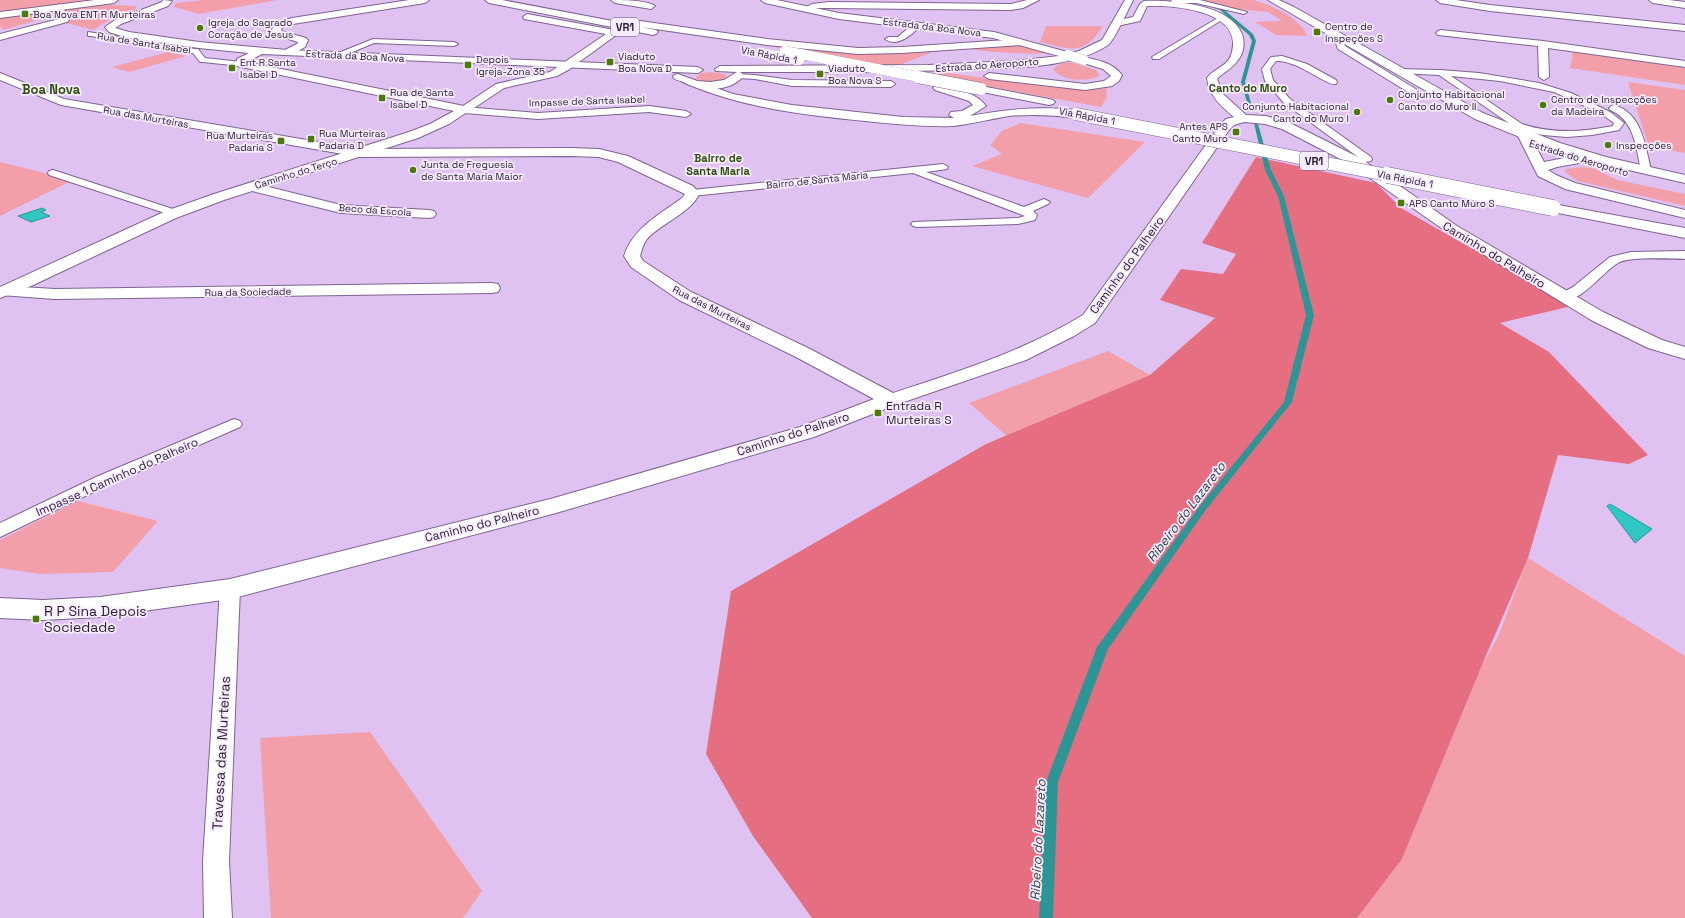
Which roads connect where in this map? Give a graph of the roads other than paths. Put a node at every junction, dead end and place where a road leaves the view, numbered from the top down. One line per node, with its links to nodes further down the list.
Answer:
1 (114, 0): 18 (main road)
2 (167, 0): 40 (main road, Estrada da Boa Nova)
3 (425, 0): 42 (main road)
4 (489, 0): 37 (main road, VR1)
5 (514, 0): 25 (main road, Via Rápida 1 / VR1)
6 (615, 0): 17 (main road)
7 (765, 0): 19 (main road, Estrada da Boa Nova)
8 (1035, 0): 15 (main road)
9 (1129, 0): 26 (main road, Estrada do Aeroporto)
10 (1272, 0): 34 (main road, Estrada do Aeroporto)
11 (1440, 0): 28 (main road)
12 (1653, 0): 16 (main road)
13 (1174, 1): 20 (lane); 24 (main road); 26 (main road)
14 (662, 2): 17 (main road)
15 (887, 3): 19 (main road)
16 (1685, 5)
17 (651, 6): 21 (main road)
18 (59, 7): 22 (main road); 32 (main road)
19 (807, 9): 27 (main road, Estrada da Boa Nova)
20 (1244, 12)
21 (635, 14)
22 (0, 15)
23 (527, 17): 49 (main road, Caminho do Terço)
24 (1223, 17): 44 (lane); 72 (main road)
25 (640, 24): 39 (main road); 69 (main road, Via Rápida 1 / VR1, bridge)
26 (1117, 24): 45 (main road, Estrada do Aeroporto)
27 (917, 25): 29 (main road, Estrada da Boa Nova); 33 (lane)
28 (1685, 28)
29 (965, 30): 35 (main road, Estrada da Boa Nova); 39 (main road)
30 (1441, 33): 38 (main road)
31 (91, 34): 46 (lane, Rua de Santa Isabel)
32 (0, 37)
33 (889, 39)
34 (1347, 41): 56 (main road, Estrada do Aeroporto); 67 (lane)
35 (1024, 43): 39 (main road); 47 (main road, Estrada da Boa Nova, bridge)
36 (454, 44): 43 (lane)
37 (714, 44)
38 (1543, 44): 48 (main road); 60 (main road)
39 (967, 45)
40 (259, 51): 42 (main road, Estrada da Boa Nova); 46 (main road)
41 (757, 52): 66 (main road, Via Rápida 1, bridge)
42 (287, 53): 43 (main road, Estrada da Boa Nova)
43 (335, 56): 49 (main road, Estrada da Boa Nova)
44 (1156, 57)
45 (1056, 60): 50 (main road, Estrada do Aeroporto); 59 (main road)
46 (241, 64): 68 (main road, Rua de Santa Isabel)
47 (1096, 64): 59 (main road); 62 (main road, Estrada da Boa Nova)
48 (1685, 64)
49 (568, 65): 53 (main road, Estrada da Boa Nova); 68 (main road, Caminho do Terço)
50 (1011, 67): 52 (main road, Estrada do Aeroporto); 52 (main road, Estrada do Aeroporto); 59 (main road); 62 (main road)
51 (767, 68): 52 (main road); 54 (main road); 61 (main road)
52 (928, 68): 62 (main road)
53 (644, 69): 55 (main road, Estrada da Boa Nova); 63 (main road, Estrada da Boa Nova)
54 (720, 69): 55 (main road, Estrada da Boa Nova); 61 (main road)
55 (698, 70): 63 (main road)
56 (1400, 71): 57 (lane); 73 (main road, Estrada do Aeroporto)
57 (1440, 72): 57 (lane)
58 (0, 76): 74 (main road, Rua das Murteiras)
59 (1053, 77)
60 (1544, 77): 80 (lane)
61 (733, 80): 63 (main road); 65 (lane); 71 (main road)
62 (1020, 80)
63 (688, 81): 71 (main road)
64 (1333, 82): 76 (lane)
65 (891, 84)
66 (959, 92): 69 (main road, Via Rápida 1 / VR1); 71 (main road)
67 (1416, 93)
68 (464, 110): 70 (lane, Impasse de Santa Isabel); 74 (main road, Caminho do Terço)
69 (1081, 112): 71 (main road); 87 (main road, Via Rápida 1 / VR1, bridge)
70 (686, 114)
71 (969, 117)
72 (1243, 118): 76 (main road, Caminho do Palheiro); 100 (main road, Caminho do Palheiro)
73 (1525, 138): 75 (main road, Estrada do Aeroporto); 78 (main road); 80 (main road, Estrada do Aeroporto)
74 (360, 153): 84 (main road, Caminho do Terço); 85 (main road, Rua das Murteiras)
75 (1580, 159): 78 (main road); 83 (main road, Estrada do Aeroporto)
76 (1355, 161): 98 (main road, Caminho do Palheiro)
77 (943, 167): 79 (lane, Bairro de Santa Maria)
78 (1540, 168): 91 (main road)
79 (912, 170): 85 (lane, Bairro de Santa Maria); 88 (lane)
80 (1646, 170): 82 (main road, Estrada do Aeroporto)
81 (53, 173): 89 (lane)
82 (1685, 179)
83 (1685, 186)
84 (252, 187): 89 (main road, Caminho do Terço); 90 (main road, Beco da Escola)
85 (692, 193): 100 (main road, Rua das Murteiras)
86 (1044, 202): 88 (lane)
87 (1553, 203): 93 (main road, Via Rápida 1 / VR1); 94 (main road, Via Rápida 1 / VR1)
88 (1026, 211): 92 (lane)
89 (175, 213): 97 (main road, Caminho do Terço)
90 (429, 214)
91 (1685, 214)
92 (917, 224)
93 (1685, 224)
94 (1685, 233)
95 (1685, 255): 98 (lane)
96 (492, 288): 97 (main road, Rua da Sociedade)
97 (2, 292)
98 (1564, 297): 99 (main road, Caminho do Palheiro)
99 (1685, 353)
100 (891, 400): 103 (main road, Caminho do Palheiro)
101 (234, 424): 102 (lane, Impasse 1 Caminho do Palheiro)
102 (0, 530)
103 (230, 589): 104 (main road, Caminho do Palheiro); 105 (lane, Travessa das Murteiras)
104 (0, 608)
105 (218, 918)

